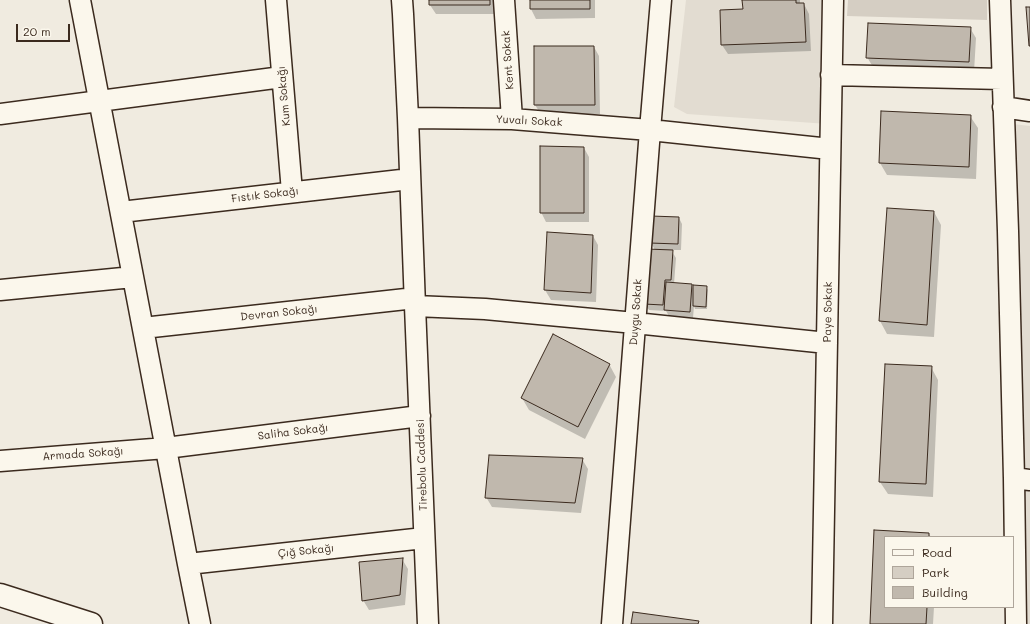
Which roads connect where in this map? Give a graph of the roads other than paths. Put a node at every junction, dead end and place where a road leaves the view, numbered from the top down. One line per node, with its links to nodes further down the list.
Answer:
1 (80, 0): 11 (street)
2 (276, 0): 9 (street, Kum Sokağı)
3 (402, 0): 15 (street, Tirebolu Caddesi)
4 (504, 0): 16 (street, Kent Sokak)
5 (661, 0): 17 (street, Duygu Sokak)
6 (833, 0): 8 (street, Paye Sokak)
7 (1000, 0): 10 (street)
8 (831, 76): 10 (street); 18 (street, Paye Sokak)
9 (282, 77): 11 (street); 20 (street, Kum Sokağı)
10 (1002, 79): 12 (street)
11 (100, 101): 14 (street); 21 (street)
12 (1003, 107): 13 (street); 31 (street)
13 (1030, 111)
14 (0, 114)
15 (408, 118): 16 (street, Yuvalı Sokak); 19 (street, Tirebolu Caddesi)
16 (512, 119): 17 (street, Yuvalı Sokak)
17 (650, 130): 18 (street, Yuvalı Sokak); 25 (street, Duygu Sokak)
18 (830, 149): 27 (street, Paye Sokak)
19 (410, 179): 20 (street, Fıstık Sokağı); 24 (street, Tirebolu Caddesi)
20 (292, 192): 21 (street, Fıstık Sokağı)
21 (121, 212): 22 (street)
22 (133, 277): 23 (street); 26 (street)
23 (0, 290)
24 (415, 302): 25 (street, Devran Sokağı); 26 (street, Devran Sokağı); 28 (street, Tirebolu Caddesi)
25 (635, 323): 27 (street, Devran Sokağı); 39 (street, Duygu Sokak)
26 (143, 328): 29 (street)
27 (827, 344): 40 (street, Paye Sokak)
28 (420, 416): 29 (street, Saliha Sokağı); 32 (street, Tirebolu Caddesi)
29 (166, 448): 30 (street, Armada Sokağı); 33 (street)
30 (0, 460)
31 (1022, 479): 41 (street)
32 (424, 538): 33 (street, Çığ Sokağı); 38 (street, Tirebolu Caddesi)
33 (188, 564): 37 (street)
34 (0, 596): 35 (main road)
35 (49, 618): 36 (main road)
36 (91, 624)
37 (200, 624)
38 (428, 624)
39 (612, 624)
40 (822, 624)
41 (1016, 624)

